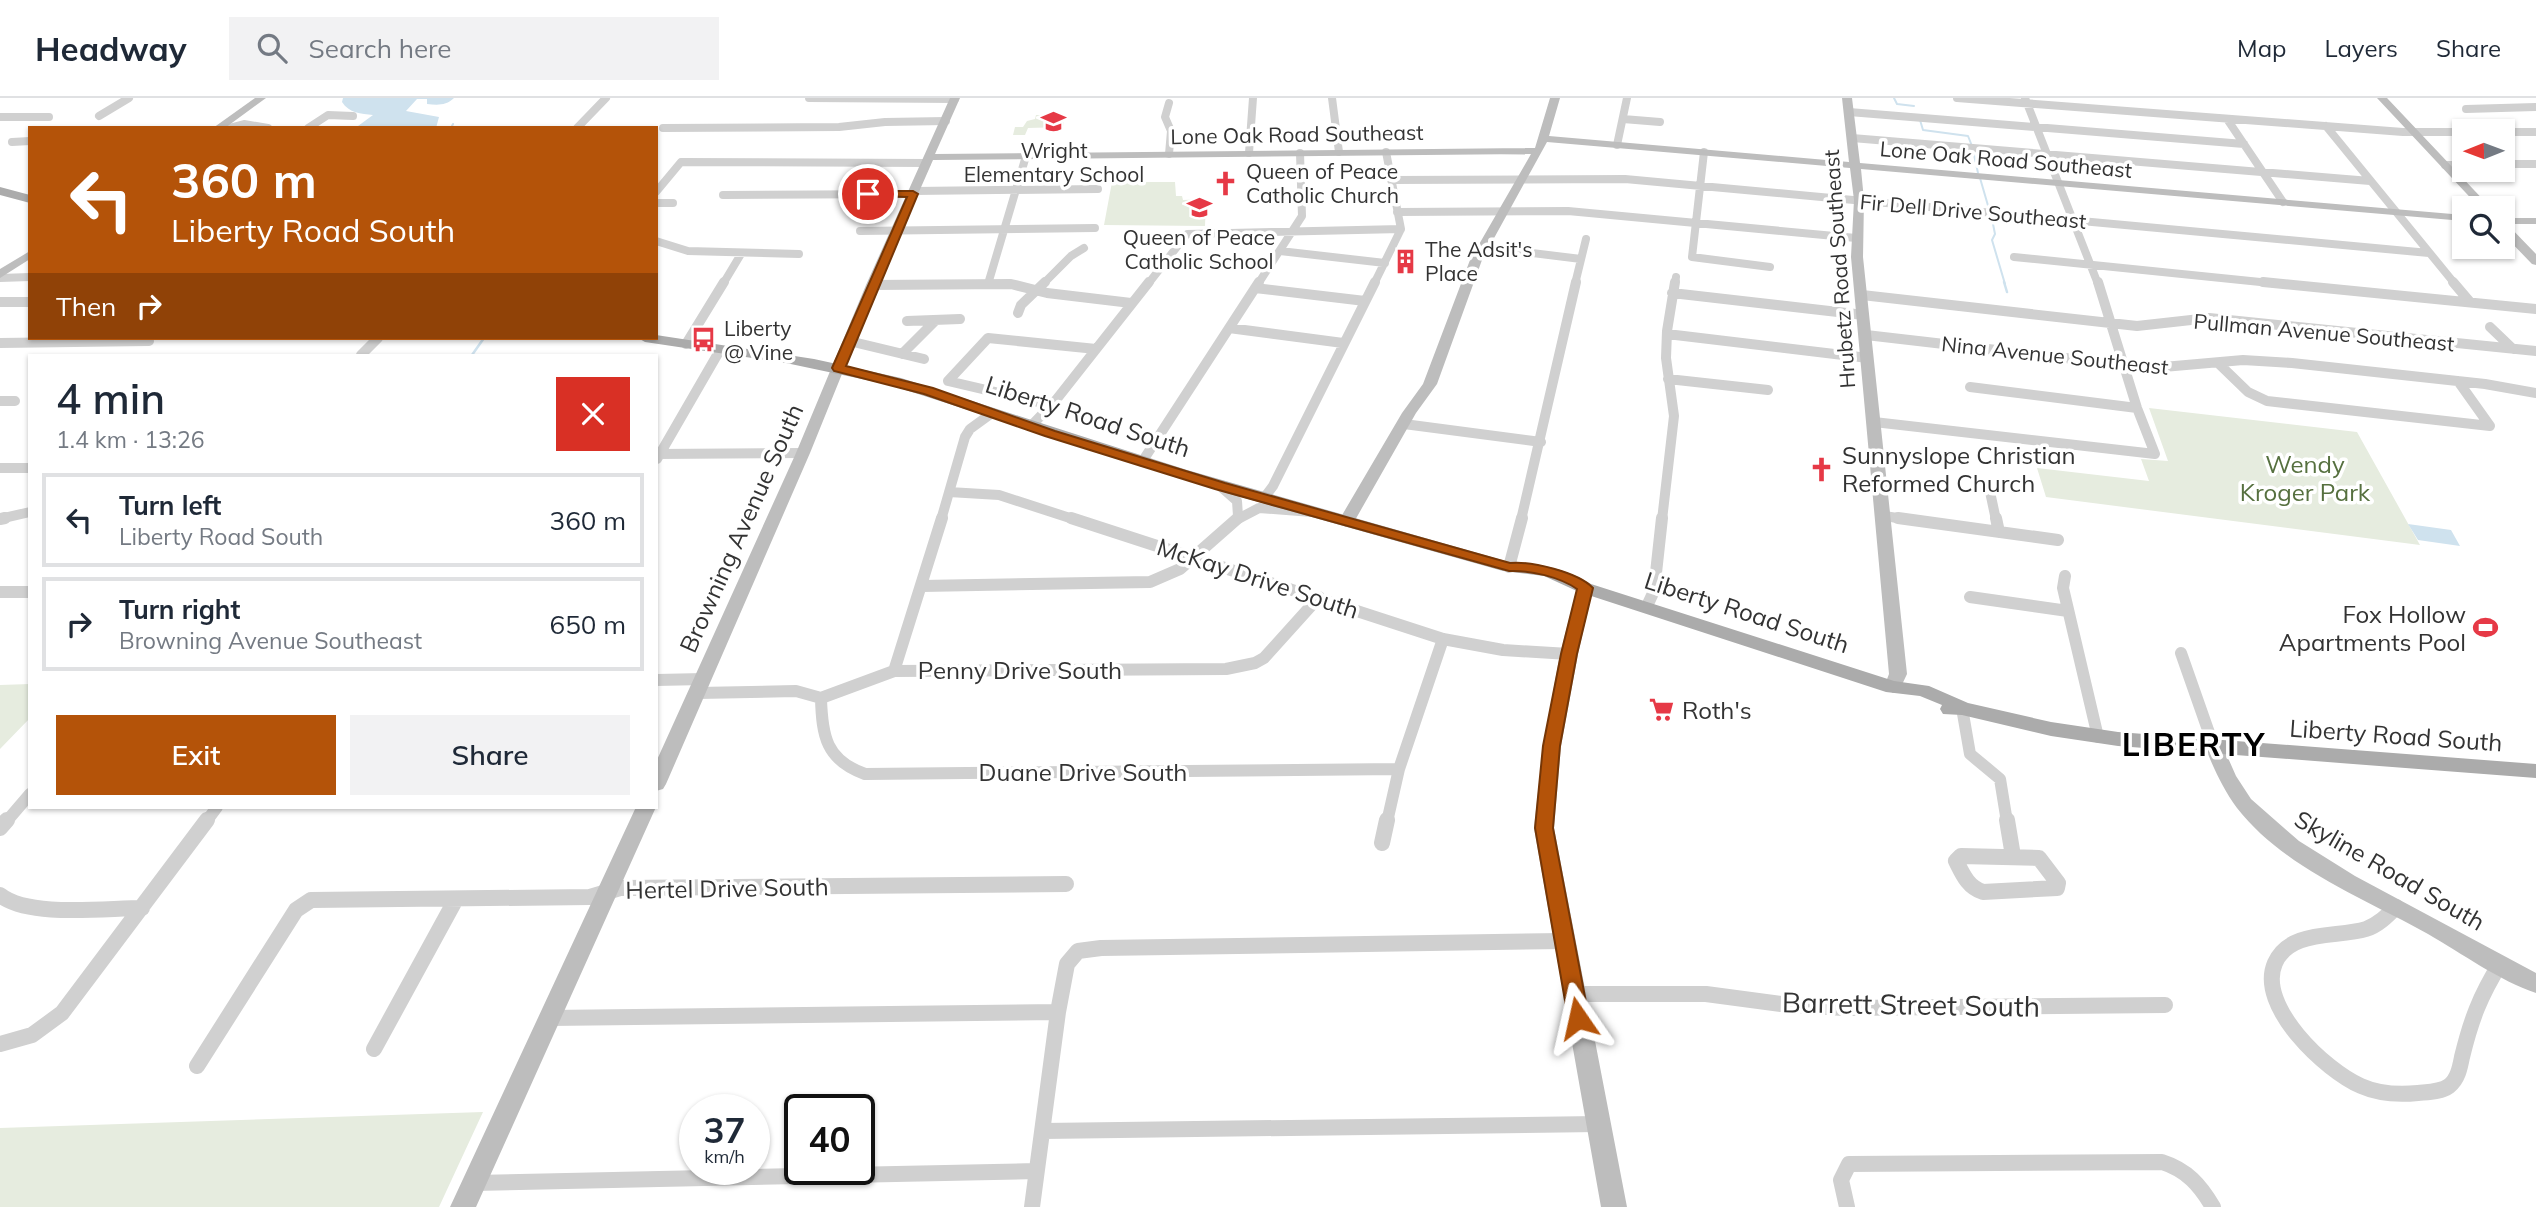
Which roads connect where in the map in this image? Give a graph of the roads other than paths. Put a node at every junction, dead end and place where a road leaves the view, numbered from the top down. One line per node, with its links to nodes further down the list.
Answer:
1 (129, 98): 19 (street)
2 (261, 98): 27 (street)
3 (606, 98): 31 (street)
4 (809, 98): 13 (street)
5 (955, 98): 13 (street); 25 (street, Browning Avenue South)
6 (1253, 98): 49 (street)
7 (1332, 98): 46 (street)
8 (1555, 98): 41 (street)
9 (1627, 98): 24 (street)
10 (1847, 98): 18 (street, Hrubetz Road Southeast)
11 (1957, 98): 14 (street)
12 (2382, 98): 38 (street)
13 (884, 99)
14 (2026, 101): 23 (street); 34 (street)
15 (1169, 103): 51 (street)
16 (2536, 107): 17 (street)
17 (2466, 108)
18 (1849, 112): 34 (street); 40 (street, Hrubetz Road Southeast)
19 (99, 116)
20 (353, 116): 30 (street)
21 (0, 117): 22 (street)
22 (49, 117)
23 (2227, 118): 32 (street); 43 (street)
24 (1623, 119): 26 (street); 44 (street)
25 (946, 121): 33 (street); 54 (street, Browning Avenue South)
26 (1660, 122)
27 (221, 126)
28 (234, 126): 29 (street)
29 (263, 126)
30 (310, 126)
31 (580, 126)
32 (2326, 126): 38 (street); 63 (street)
33 (663, 128)
34 (2038, 128): 43 (street); 52 (street)
35 (2452, 132): 38 (street)
36 (2515, 132): 37 (street)
37 (2536, 132)
38 (2414, 133): 58 (street)
39 (28, 136): 42 (street)
40 (1852, 138): 52 (street); 57 (street, Hrubetz Road Southeast)
41 (1544, 139): 44 (street, Lone Oak Road Southeast); 45 (street)
42 (12, 142)
43 (2244, 144): 60 (street)
44 (1617, 145): 48 (street, Lone Oak Road Southeast)
45 (1538, 151): 47 (street, Lone Oak Road Southeast); 61 (street)
46 (1339, 152): 47 (street, Lone Oak Road Southeast); 50 (street, Lone Oak Road Southeast)
47 (1386, 152): 62 (street)
48 (1704, 152): 57 (street, Lone Oak Road Southeast); 65 (street)
49 (1249, 153): 50 (street, Lone Oak Road Southeast); 51 (street, Lone Oak Road Southeast)
50 (1300, 153): 89 (street)
51 (1169, 154): 53 (street, Lone Oak Road Southeast)
52 (2047, 154): 60 (street); 64 (street)
53 (1026, 156): 54 (street, Lone Oak Road Southeast); 68 (street)
54 (928, 160): 67 (street, Lone Oak Road Southeast); 70 (street, Browning Avenue South)
55 (2515, 164): 56 (street)
56 (2536, 164)
57 (1855, 165): 64 (street, Lone Oak Road Southeast); 74 (street, Hrubetz Road Southeast)
58 (2445, 165): 59 (street); 72 (street)
59 (2452, 165)
60 (2263, 172): 63 (street); 75 (street)
61 (1521, 179): 62 (street, Fir Dell Drive Southeast); 65 (street, Fir Dell Drive Southeast); 78 (street)
62 (1391, 180): 79 (street)
63 (2370, 181): 80 (street)
64 (2059, 183): 75 (street, Lone Oak Road Southeast); 82 (street)
65 (1700, 186): 74 (street, Fir Dell Drive Southeast); 85 (street)
66 (1098, 189): 68 (street)
67 (658, 190)
68 (1016, 190): 70 (street); 87 (street)
69 (0, 191): 73 (main road)
70 (913, 193): 71 (street); 91 (street, Browning Avenue South)
71 (723, 195)
72 (2475, 196)
73 (28, 198)
74 (1859, 200): 82 (street, Fir Dell Drive Southeast); 92 (street, Hrubetz Road Southeast)
75 (2283, 202): 80 (street, Lone Oak Road Southeast)
76 (658, 203): 77 (street)
77 (673, 203)
78 (1502, 210): 79 (street); 85 (street); 96 (street)
79 (1397, 212): 88 (street)
80 (2396, 212): 81 (street, Lone Oak Road Southeast); 99 (street)
81 (2452, 217)
82 (2075, 220): 99 (street, Fir Dell Drive Southeast); 107 (street)
83 (2536, 221): 84 (street)
84 (2515, 222)
85 (1697, 223): 92 (street); 108 (street)
86 (1095, 228): 87 (street)
87 (1004, 229): 91 (street); 112 (street)
88 (1401, 229): 89 (street); 106 (street)
89 (1294, 230): 98 (street); 122 (street)
90 (860, 231): 91 (street)
91 (897, 231): 113 (street, Browning Avenue South)
92 (1856, 238): 117 (street, Hrubetz Road Southeast)
93 (2515, 238): 105 (street)
94 (1586, 239): 104 (street)
95 (658, 241): 100 (street)
96 (1482, 247): 104 (street); 165 (street)
97 (1084, 248): 115 (street)
98 (1280, 251): 106 (street); 114 (street)
99 (2428, 253): 121 (street)
100 (741, 254): 101 (street); 140 (street)
101 (799, 254)
102 (28, 255): 109 (street)
103 (2014, 257): 107 (street)
104 (1581, 259): 167 (street)
105 (2536, 261)
106 (1385, 263): 118 (street)
107 (2093, 266): 121 (street); 129 (street)
108 (1770, 267)
109 (0, 276): 111 (street)
110 (1676, 277): 116 (street)
111 (28, 278)
112 (988, 284): 113 (street); 115 (street)
113 (872, 285): 137 (street, Browning Avenue South)
114 (1255, 288): 118 (street); 131 (street)
115 (1038, 290): 122 (street); 124 (street)
116 (1672, 293): 125 (street); 132 (street)
117 (1862, 295): 125 (street, Hrubetz Road Southeast); 129 (street, Pullman Avenue Southeast)
118 (1365, 301): 139 (street)
119 (0, 302): 120 (street)
120 (28, 302)
121 (2470, 302): 123 (street)
122 (1132, 303): 141 (street)
123 (2536, 309)
124 (1018, 313)
125 (1864, 315): 133 (street, Hrubetz Road Southeast)
126 (960, 319): 127 (street)
127 (936, 320): 128 (street); 146 (street)
128 (907, 321)
129 (2110, 323): 142 (street, Pullman Avenue Southeast); 150 (street)
130 (2490, 327): 142 (street)
131 (1229, 328): 139 (street); 170 (street)
132 (1667, 334): 147 (street); 152 (street)
133 (1866, 335): 147 (street, Hrubetz Road Southeast); 150 (street, Nina Avenue Southeast)
134 (376, 340): 145 (street)
135 (658, 340): 140 (main road, Liberty Road South)
136 (149, 341): 138 (street)
137 (849, 341): 146 (street); 151 (street, Browning Avenue South)
138 (0, 343)
139 (1343, 343): 176 (street)
140 (686, 344): 143 (main road, Liberty Road South)
141 (1096, 349): 153 (street); 161 (street)
142 (2513, 349): 144 (street, Pullman Avenue Southeast)
143 (720, 350): 151 (main road, Liberty Road South); 169 (street)
144 (2536, 351)
145 (362, 354)
146 (902, 354): 148 (street)
147 (1868, 358): 164 (street, Hrubetz Road Southeast)
148 (924, 359)
149 (2218, 363): 150 (street, Nina Avenue Southeast); 154 (street, Nina Avenue Southeast); 154 (street)
150 (2124, 364): 162 (street)
151 (839, 368): 157 (main road, Liberty Road South); 168 (street, Browning Avenue South)
152 (1668, 379): 156 (street); 194 (street)
153 (948, 381): 157 (street); 161 (street)
154 (2458, 381): 158 (street, Nina Avenue Southeast)
155 (1970, 387): 162 (street)
156 (1769, 390)
157 (934, 393): 163 (main road, Liberty Road South)
158 (2536, 393)
159 (0, 401): 160 (street)
160 (15, 401)
161 (1051, 405): 166 (street)
162 (2137, 408): 164 (street)
163 (992, 413): 166 (main road, Liberty Road South); 175 (street)
164 (1874, 422): 180 (street, Hrubetz Road Southeast)
165 (1404, 424): 167 (street); 182 (street)
166 (1031, 426): 170 (main road, Liberty Road South)
167 (1541, 442): 186 (street)
168 (803, 453): 169 (street); 201 (street, Browning Avenue South)
169 (658, 456)
170 (1142, 462): 173 (main road, Liberty Road South)
171 (0, 468): 172 (street)
172 (28, 468)
173 (1220, 486): 176 (main road, Liberty Road South); 179 (street)
174 (1989, 486): 183 (street)
175 (949, 492): 185 (street, McKay Drive South); 188 (street)
176 (1264, 498): 178 (main road, Liberty Road South)
177 (28, 512): 181 (street)
178 (1312, 512): 179 (street); 182 (main road, Liberty Road South)
179 (1238, 516): 185 (street)
180 (1884, 516): 183 (street); 202 (street, Hrubetz Road Southeast)
181 (0, 519)
182 (1346, 522): 186 (main road, Liberty Road South)
183 (1999, 532): 184 (street)
184 (2058, 540)
185 (1195, 559): 188 (street); 192 (street, McKay Drive South)
186 (1509, 567): 189 (main road, Liberty Road South)
187 (2066, 576): 195 (street)
188 (922, 586): 199 (street)
189 (1585, 588): 194 (main road, Liberty Road South); 198 (street)
190 (0, 592): 191 (street)
191 (28, 592)
192 (1319, 597): 196 (street, McKay Drive South); 199 (street, Penny Drive South)
193 (1970, 597): 195 (street)
194 (1647, 607): 202 (main road, Liberty Road South)
195 (2068, 611): 205 (street)
196 (1443, 639): 198 (street, McKay Drive South); 207 (street)
197 (2181, 653): 206 (street)
198 (1569, 654): 222 (street)
199 (894, 671): 203 (street, Penny Drive South)
200 (658, 680): 201 (street)
201 (701, 686): 203 (street); 209 (street, Browning Avenue South)
202 (1893, 687): 204 (main road, Liberty Road South)
203 (821, 698): 207 (street, Duane Drive South)
204 (1962, 708): 205 (main road, Liberty Road South); 215 (street)
205 (2098, 737): 206 (main road, Liberty Road South)
206 (2214, 747): 208 (main road, Liberty Road South); 220 (street, Skyline Road South)
207 (1399, 769): 214 (street)
208 (2536, 771)
209 (658, 780)
210 (28, 796): 213 (street)
211 (216, 809): 221 (street)
212 (645, 809): 217 (street)
213 (0, 828)
214 (1382, 843)
215 (2013, 856): 215 (street)
216 (1066, 884): 217 (street, Hertel Drive South)
217 (607, 892): 219 (street, Hertel Drive South); 228 (street)
218 (0, 895): 221 (street)
219 (456, 899): 231 (street); 232 (street, Hertel Drive South)
220 (2396, 907): 223 (street, Skyline Road South); 223 (street)
221 (142, 908): 229 (street)
222 (1563, 941): 225 (street); 227 (street)
223 (2500, 964): 224 (street, Skyline Road South)
224 (2536, 984)
225 (1574, 994): 226 (street, Barrett Street South); 233 (street)
226 (2165, 1005)
227 (1058, 1012): 228 (street); 234 (street)
228 (549, 1018): 236 (street)
229 (32, 1035): 230 (street)
230 (0, 1044)
231 (374, 1049)
232 (197, 1066)
233 (1598, 1124): 234 (street); 239 (street)
234 (1043, 1131): 235 (street)
235 (1036, 1171): 236 (street); 238 (street)
236 (474, 1183): 237 (street)
237 (463, 1207)
238 (1032, 1207)
239 (1614, 1207)
240 (1847, 1207): 241 (street)
241 (2213, 1207)

